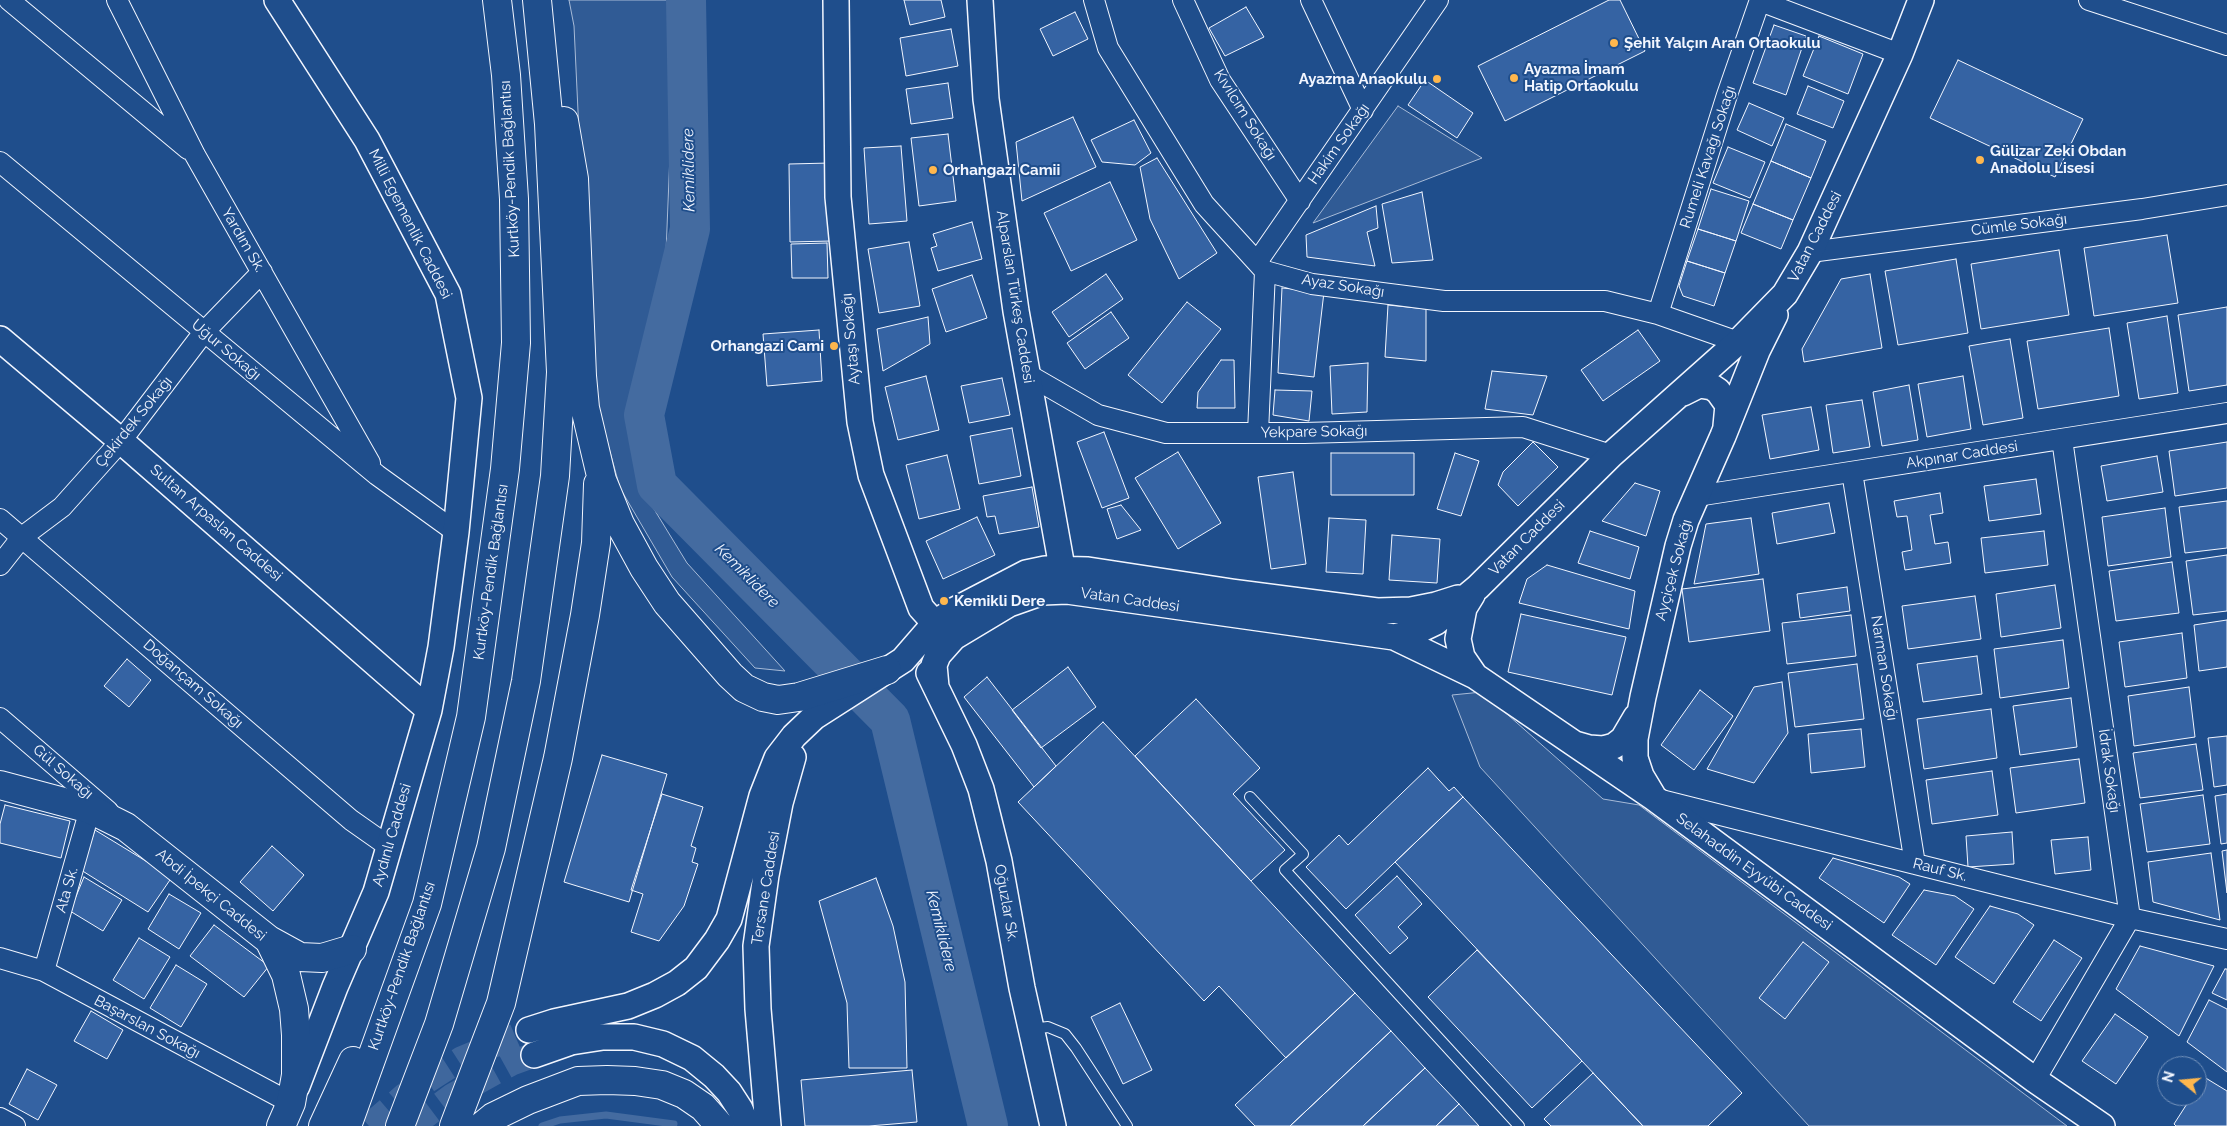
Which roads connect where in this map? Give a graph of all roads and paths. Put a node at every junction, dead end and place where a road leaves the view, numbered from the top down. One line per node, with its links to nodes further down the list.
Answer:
1 (9, 0): 18 (street)
2 (117, 0): 18 (street, Yardım Sk.)
3 (277, 0): 43 (street, Milli Egemenlik Caddesi)
4 (497, 0): 66 (main road, Kurtköy-Pendik Bağlantısı)
5 (537, 0): 37 (main road); 82 (main road)
6 (836, 0): 48 (street, Aytaşı Sokağı)
7 (980, 0): 30 (street, Alparslan Türkeş Caddesi)
8 (1094, 0): 23 (street)
9 (1183, 0): 21 (street, Kıvılcım Sokağı)
10 (1312, 0): 17 (street)
11 (1438, 0): 17 (street, Hakim Sokağı)
12 (1921, 0): 16 (street, Vatan Caddesi)
13 (2089, 0): 15 (street)
14 (1760, 1): 16 (street); 26 (street, Rumeli Kavağı Sokağı)
15 (2227, 45)
16 (1900, 54): 22 (street, Vatan Caddesi)
17 (1363, 110): 21 (street, Hakim Sokağı)
18 (195, 155): 24 (street, Yardım Sk.)
19 (0, 162): 27 (street, Uğur Sokağı)
20 (2227, 195): 22 (street, Cümle Sokağı)
21 (1300, 201): 23 (street, Hakim Sokağı)
22 (1810, 252): 25 (street, Vatan Caddesi)
23 (1261, 266): 26 (street, Ayaz Sokağı); 33 (street)
24 (262, 272): 27 (street, Çekirdek Sokağı); 40 (street, Yardım Sk.)
25 (1785, 294): 29 (street, Vatan Caddesi); 34 (street, Ayçiçek Sokağı)
26 (1658, 314): 29 (street, Ayaz Sokağı)
27 (204, 332): 36 (street, Çekirdek Sokağı); 40 (street, Uğur Sokağı)
28 (0, 340): 36 (street, Sultan Arpaslan Caddesi)
29 (1738, 342): 31 (street, Vatan Caddesi)
30 (1027, 374): 33 (street, Yekpare Sokağı); 46 (street, Alparslan Türkeş Caddesi)
31 (1676, 397): 34 (street); 38 (street, Vatan Caddesi)
32 (2227, 413): 35 (street, Akpınar Caddesi)
33 (1258, 433): 38 (street, Yekpare Sokağı)
34 (1724, 436): 41 (street, Ayçiçek Sokağı)
35 (2062, 439): 39 (street, Akpınar Caddesi); 67 (street, İdrak Sokağı)
36 (121, 441): 44 (street, Çekirdek Sokağı); 56 (street, Sultan Arpaslan Caddesi)
37 (595, 450): 55 (main road); 83 (main road)
38 (1611, 455): 47 (street, Vatan Caddesi)
39 (1852, 472): 41 (street, Akpınar Caddesi); 65 (street, Narman Sokağı)
40 (376, 475): 43 (street, Uğur Sokağı)
41 (1697, 496): 54 (street, Ayçiçek Sokağı)
42 (0, 519): 44 (street, Doğançam Sokağı)
43 (456, 532): 56 (street, Aydınlı Caddesi)
44 (22, 537): 45 (street, Çekirdek Sokağı); 64 (street, Doğançam Sokağı)
45 (0, 565)
46 (1065, 579): 47 (street); 48 (street); 49 (street, Vatan Caddesi); 50 (street, Vatan Caddesi)
47 (1478, 586): 50 (street, Vatan Caddesi); 52 (street)
48 (929, 615): 49 (street); 51 (street)
49 (973, 624): 53 (street, Vatan Caddesi)
50 (1394, 637): 52 (street, Selahaddin Eyyübi Caddesi)
51 (895, 665): 53 (street, Oğuzlar Sk.); 55 (main road)
52 (1476, 676): 58 (street, Selahaddin Eyyübi Caddesi)
53 (936, 687): 73 (street, Oğuzlar Sk.)
54 (1642, 696): 58 (street); 61 (street, Ayçiçek Sokağı)
55 (806, 707): 74 (street); 87 (street, Tersane Caddesi)
56 (429, 710): 64 (street, Aydınlı Caddesi)
57 (0, 718): 63 (street, Gül Sokağı)
58 (1572, 744): 61 (street, Selahaddin Eyyübi Caddesi)
59 (0, 785): 62 (main road, Abdi İpekçi Caddesi)
60 (1250, 797): 90 (lane)
61 (1654, 798): 65 (street, Rauf Sk.); 76 (street, Selahaddin Eyyübi Caddesi)
62 (90, 809): 63 (main road, Abdi İpekçi Caddesi); 72 (street, Ata Sk.)
63 (126, 827): 68 (main road, Abdi İpekçi Caddesi)
64 (388, 846): 70 (street, Aydınlı Caddesi)
65 (1915, 864): 67 (street, Rauf Sk.)
66 (427, 904): 80 (main road); 81 (main road, Kurtköy-Pendik Bağlantısı)
67 (2130, 918): 69 (street, Rauf Sk.); 76 (street)
68 (269, 940): 70 (main road); 77 (main road, Abdi İpekçi Caddesi)
69 (2227, 940)
70 (352, 949): 77 (street, Aydınlı Caddesi)
71 (0, 958): 72 (street, Başarslan Sokağı)
72 (44, 971): 77 (street, Başarslan Sokağı)
73 (1030, 1029): 88 (street, Oğuzlar Sk.); 89 (lane)
74 (529, 1030)
75 (534, 1055): 86 (street)
76 (2035, 1080): 91 (street, Selahaddin Eyyübi Caddesi)
77 (286, 1115)
78 (0, 1118): 79 (street)
79 (15, 1126)
80 (323, 1126)
81 (347, 1126)
82 (400, 1126)
83 (454, 1126)
84 (482, 1126): 85 (main road)
85 (720, 1126)
86 (747, 1126)
87 (768, 1126)
88 (1053, 1126)
89 (1127, 1126)
90 (1518, 1126)
91 (2102, 1126)

